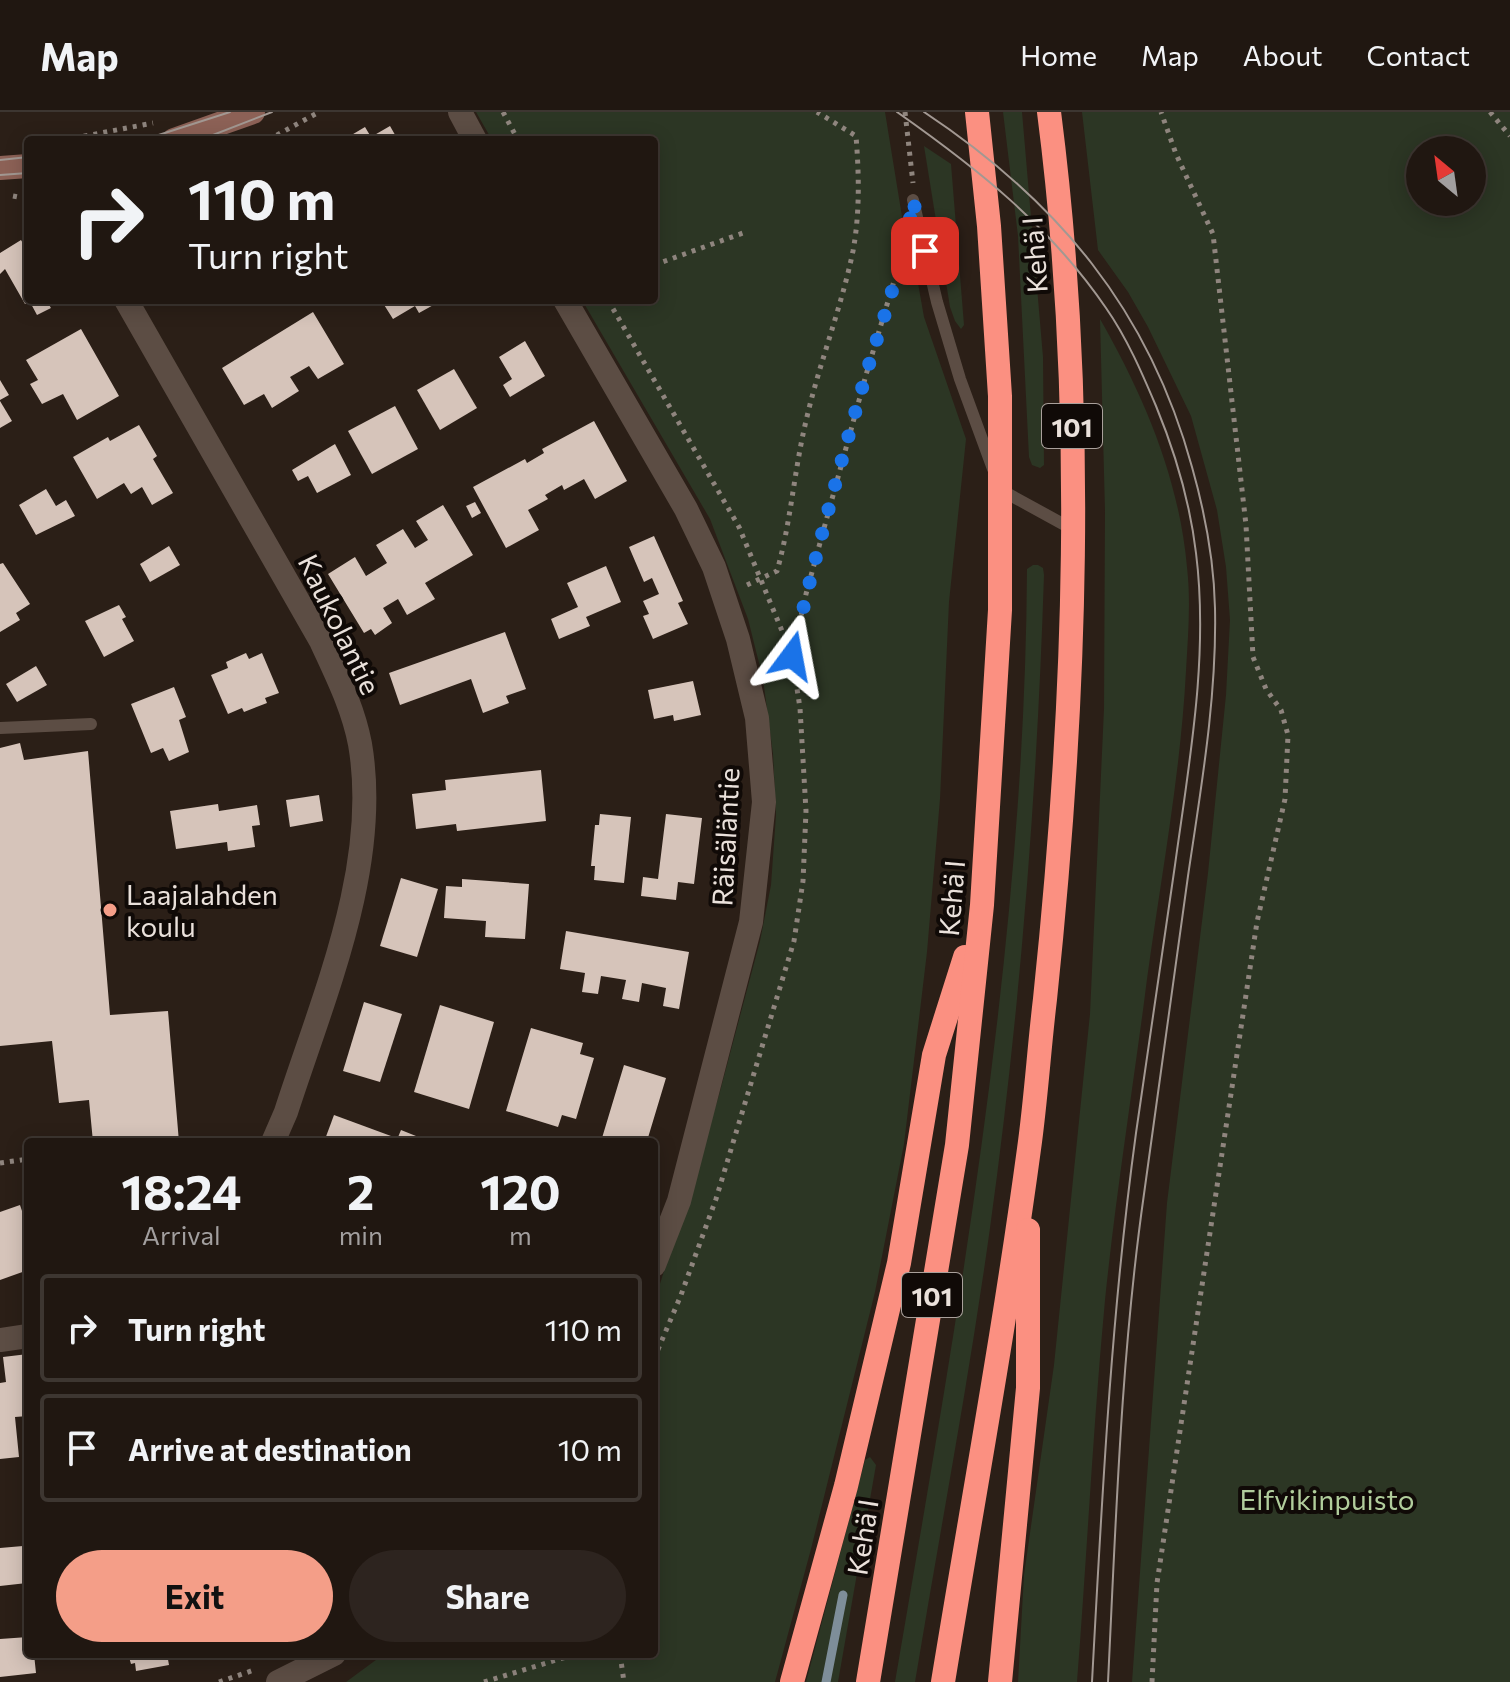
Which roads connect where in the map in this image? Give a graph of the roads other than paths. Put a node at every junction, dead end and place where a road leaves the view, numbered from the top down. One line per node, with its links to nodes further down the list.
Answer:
1 (253, 112): 5 (street)
2 (460, 112): 6 (street)
3 (977, 112): 12 (highway, Kehä I / 101)
4 (1049, 112): 13 (highway, Kehä I / 101)
5 (169, 130)
6 (473, 136)
7 (24, 166): 8 (street)
8 (0, 168)
9 (913, 200): 12 (lane)
10 (128, 304): 17 (street, Kaukolantie)
11 (567, 304): 19 (street, Räisäläntie)
12 (1000, 490): 13 (lane); 16 (highway, Kehä I / 101)
13 (1074, 530): 18 (highway, Kehä I / 101)
14 (91, 724): 15 (lane)
15 (0, 728)
16 (982, 905): 24 (highway); 25 (highway, Kehä I / 101)
17 (275, 1138)
18 (1029, 1148): 26 (highway, Kehä I / 101); 27 (highway)
19 (658, 1255)
20 (24, 1337): 21 (street)
21 (0, 1340)
22 (326, 1658): 23 (street)
23 (278, 1682)
24 (792, 1682)
25 (868, 1682)
26 (943, 1682)
27 (1000, 1682)

